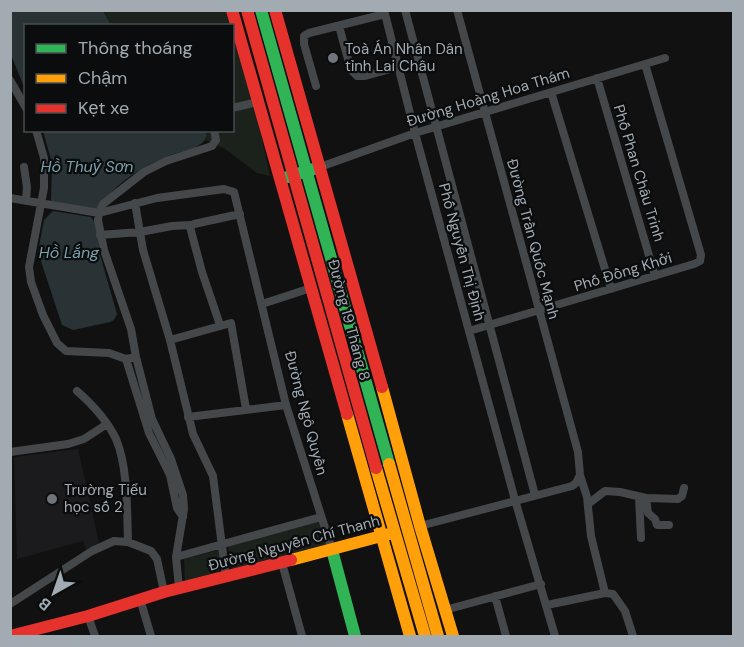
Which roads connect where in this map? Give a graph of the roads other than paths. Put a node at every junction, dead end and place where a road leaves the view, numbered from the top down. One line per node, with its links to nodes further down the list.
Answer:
1 (232, 10): 16 (main road, Đường 19 Tháng 8)
2 (247, 10): 26 (main road, Đường 19 Tháng 8)
3 (261, 10): 26 (main road, Đường 19 Tháng 8)
4 (275, 10): 25 (main road, Đường 19 Tháng 8)
5 (405, 10): 20 (street, Phố Nguyễn Thị Định)
6 (457, 10): 19 (street, Đường Trần Quốc Mạnh)
7 (385, 12): 8 (street); 11 (street, Phố Nguyễn Thị Định)
8 (339, 26): 11 (street); 14 (street)
9 (665, 58): 10 (street, Đường Hoàng Hoa Thám)
10 (645, 64): 12 (street, Đường Hoàng Hoa Thám); 37 (street, Phố Đồng Khởi)
11 (399, 67): 23 (street, Phố Nguyễn Thị Định)
12 (597, 78): 15 (street, Đường Hoàng Hoa Thám); 37 (street, Phố Phan Châu Trinh)
13 (10, 80): 17 (street)
14 (316, 86)
15 (551, 92): 19 (street, Đường Hoàng Hoa Thám); 39 (street)
16 (258, 102): 18 (street); 27 (main road, Đường 19 Tháng 8)
17 (24, 104)
18 (234, 108)
19 (485, 111): 20 (street, Đường Hoàng Hoa Thám); 41 (street, Đường Trần Quốc Mạnh)
20 (435, 127): 23 (street, Đường Hoàng Hoa Thám); 43 (street, Phố Nguyễn Thị Định)
21 (37, 132): 30 (street)
22 (214, 132): 32 (street)
23 (415, 133): 25 (street, Đường Hoàng Hoa Thám); 44 (street, Phố Nguyễn Thị Định)
24 (24, 167): 29 (street)
25 (320, 167): 26 (main road); 63 (main road, Đường 19 Tháng 8)
26 (301, 174): 27 (main road); 64 (main road, Đường 19 Tháng 8); 65 (main road, Đường 19 Tháng 8)
27 (280, 179): 38 (main road, Đường 19 Tháng 8)
28 (10, 198): 29 (street)
29 (26, 201): 30 (street)
30 (42, 203): 32 (street); 47 (street)
31 (135, 203): 32 (street); 33 (street, Đường Ngô Quyền); 35 (street)
32 (99, 213): 36 (street)
33 (240, 214): 34 (street); 40 (street, Đường Ngô Quyền)
34 (191, 225): 35 (street); 42 (street)
35 (140, 232): 36 (street); 45 (street)
36 (100, 235): 46 (street)
37 (655, 276): 39 (street, Phố Đồng Khởi)
38 (311, 288): 40 (street); 65 (main road, Đường 19 Tháng 8)
39 (611, 289): 41 (street, Phố Đồng Khởi)
40 (262, 304): 49 (street, Đường Ngô Quyền)
41 (540, 311): 43 (street, Phố Đồng Khởi); 54 (street, Đường Trần Quốc Mạnh)
42 (220, 325): 45 (street); 50 (street)
43 (490, 326): 44 (street, Phố Đồng Khởi); 56 (street, Phố Nguyễn Thị Định)
44 (470, 331): 58 (street, Phố Nguyễn Thị Định)
45 (170, 340): 51 (street)
46 (136, 357): 47 (street); 60 (street)
47 (126, 360): 60 (street)
48 (77, 391): 52 (street)
49 (286, 405): 50 (street); 61 (street, Đường Ngô Quyền)
50 (246, 409): 51 (street)
51 (188, 417): 68 (street)
52 (106, 423): 53 (street); 67 (street)
53 (10, 452)
54 (580, 475): 56 (street, Đường Nguyễn Chí Thanh); 59 (street, Đường Trần Quốc Mạnh)
55 (684, 488): 57 (street)
56 (535, 495): 58 (street, Đường Nguyễn Chí Thanh)
57 (642, 497): 59 (street); 62 (street); 66 (street)
58 (514, 500): 63 (street, Đường Nguyễn Chí Thanh); 73 (street, Phố Nguyễn Thị Định)
59 (588, 504): 76 (street, Đường Trần Quốc Mạnh)
60 (183, 517): 70 (street)
61 (321, 517): 68 (street); 69 (street, Đường Ngô Quyền)
62 (669, 525)
63 (420, 526): 64 (main road, Đường Nguyễn Chí Thanh); 81 (main road, Đường 19 Tháng 8)
64 (407, 530): 65 (main road, Đường Nguyễn Chí Thanh); 90 (main road, Đường 19 Tháng 8)
65 (387, 534): 69 (main road, Đường Nguyễn Chí Thanh); 88 (main road, Đường 19 Tháng 8); 89 (main road, Đường 19 Tháng 8)
66 (638, 536)
67 (128, 542): 75 (street); 79 (street)
68 (221, 543): 70 (street); 72 (street)
69 (332, 550): 71 (main road, Đường Nguyễn Chí Thanh); 87 (main road, Đường Ngô Quyền)
70 (176, 557): 74 (street)
71 (282, 563): 72 (main road, Đường Nguyễn Chí Thanh); 86 (street)
72 (226, 577): 74 (main road, Đường Nguyễn Chí Thanh)
73 (541, 584): 77 (street); 80 (street, Phố Nguyễn Thị Định)
74 (179, 588): 75 (main road, Đường Nguyễn Chí Thanh)
75 (164, 592): 78 (main road, Đường Nguyễn Chí Thanh)
76 (605, 593): 80 (street); 94 (street)
77 (495, 596): 81 (street); 92 (street)
78 (140, 599): 82 (main road, Đường Nguyễn Chí Thanh); 85 (street)
79 (10, 604)
80 (547, 605): 93 (street, Phố Nguyễn Thị Định)
81 (445, 610): 91 (main road, Đường 19 Tháng 8)
82 (88, 615): 83 (main road, Đường Nguyễn Chí Thanh); 84 (street)
83 (10, 636)
84 (95, 636)
85 (151, 636)
86 (302, 636)
87 (355, 636)
88 (410, 636)
89 (425, 636)
90 (438, 636)
91 (453, 636)
92 (506, 636)
93 (555, 636)
94 (633, 636)

